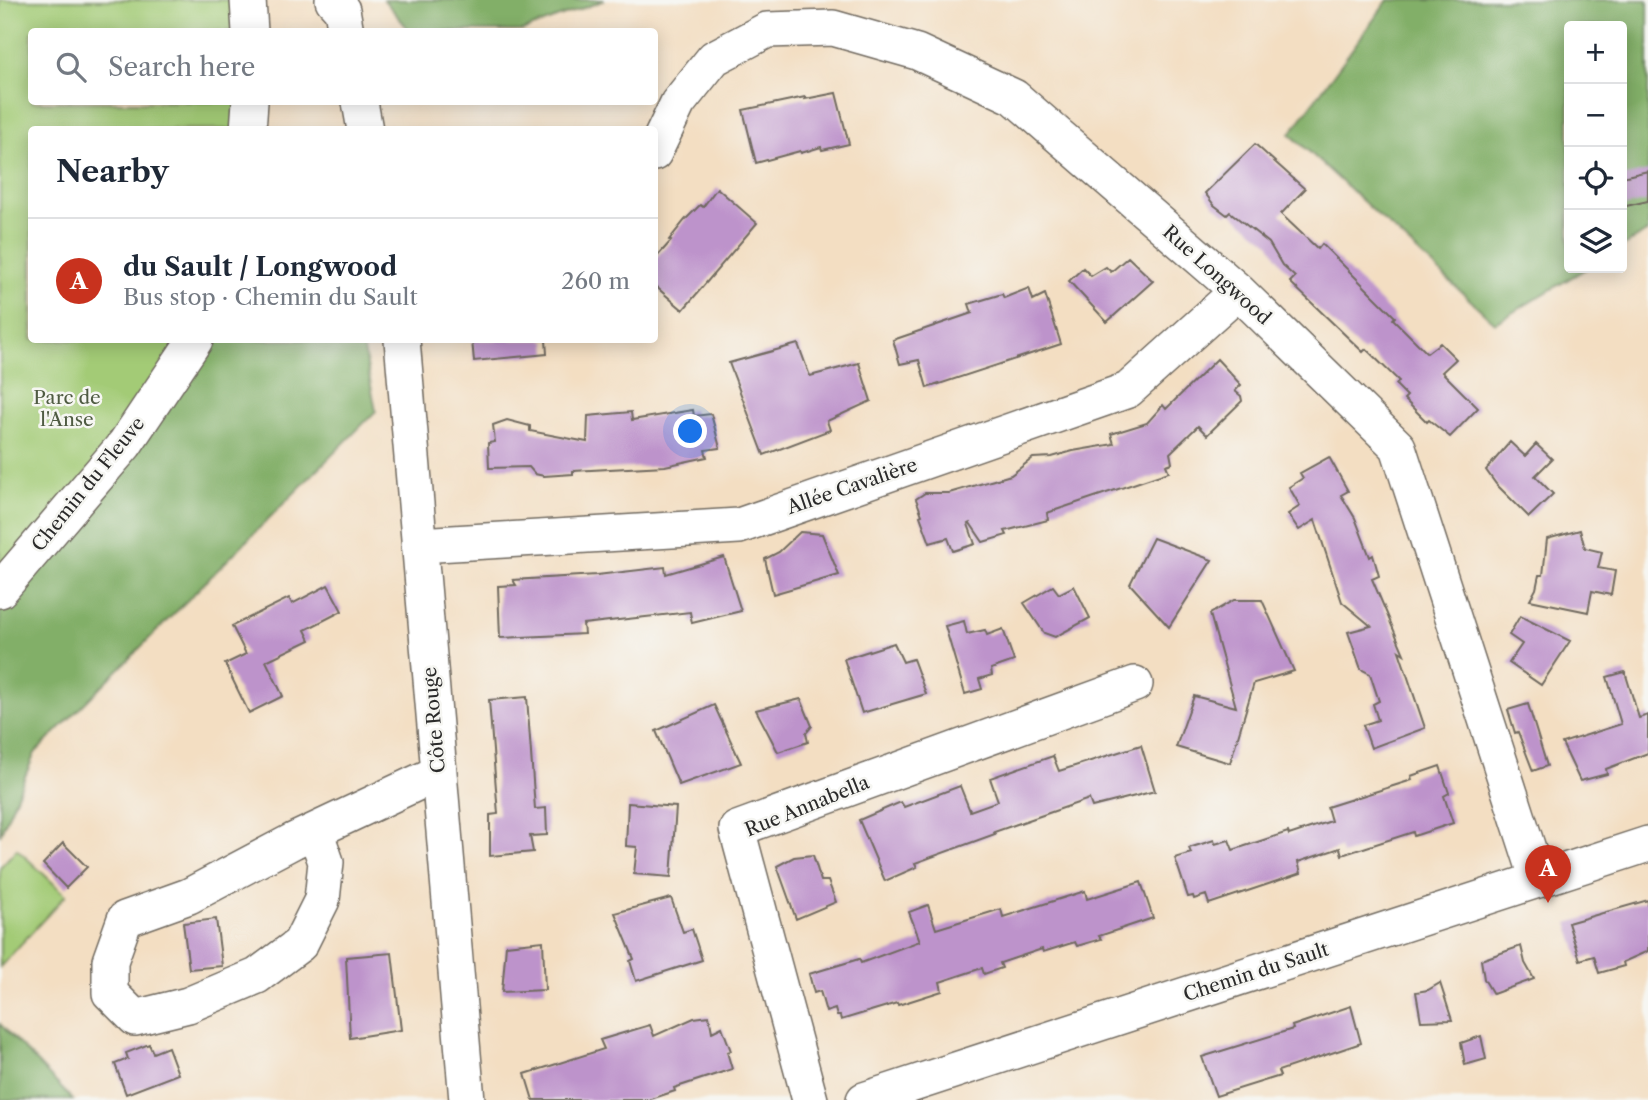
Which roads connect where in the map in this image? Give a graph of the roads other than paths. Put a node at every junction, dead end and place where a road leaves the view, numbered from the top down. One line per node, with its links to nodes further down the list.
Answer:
1 (248, 0): 3 (street)
2 (333, 0): 4 (street)
3 (250, 28)
4 (345, 28)
5 (250, 105): 7 (street)
6 (361, 105): 8 (street)
7 (248, 126)
8 (364, 126)
9 (658, 145): 10 (street, Rue Longwood)
10 (1238, 291): 13 (street, Allée Cavalière); 19 (street, Rue Longwood)
11 (193, 343): 14 (street, Chemin du Fleuve)
12 (402, 343): 13 (street, Côte Rouge)
13 (419, 545): 16 (street, Côte Rouge)
14 (0, 590)
15 (1135, 684): 21 (street, Rue Annabella)
16 (438, 773): 17 (street); 20 (street, Côte Rouge)
17 (315, 831): 17 (street)
18 (1648, 844): 19 (street, Chemin du Sault)
19 (1538, 880): 22 (street, Chemin du Sault)
20 (467, 1100)
21 (810, 1100)
22 (864, 1100)

